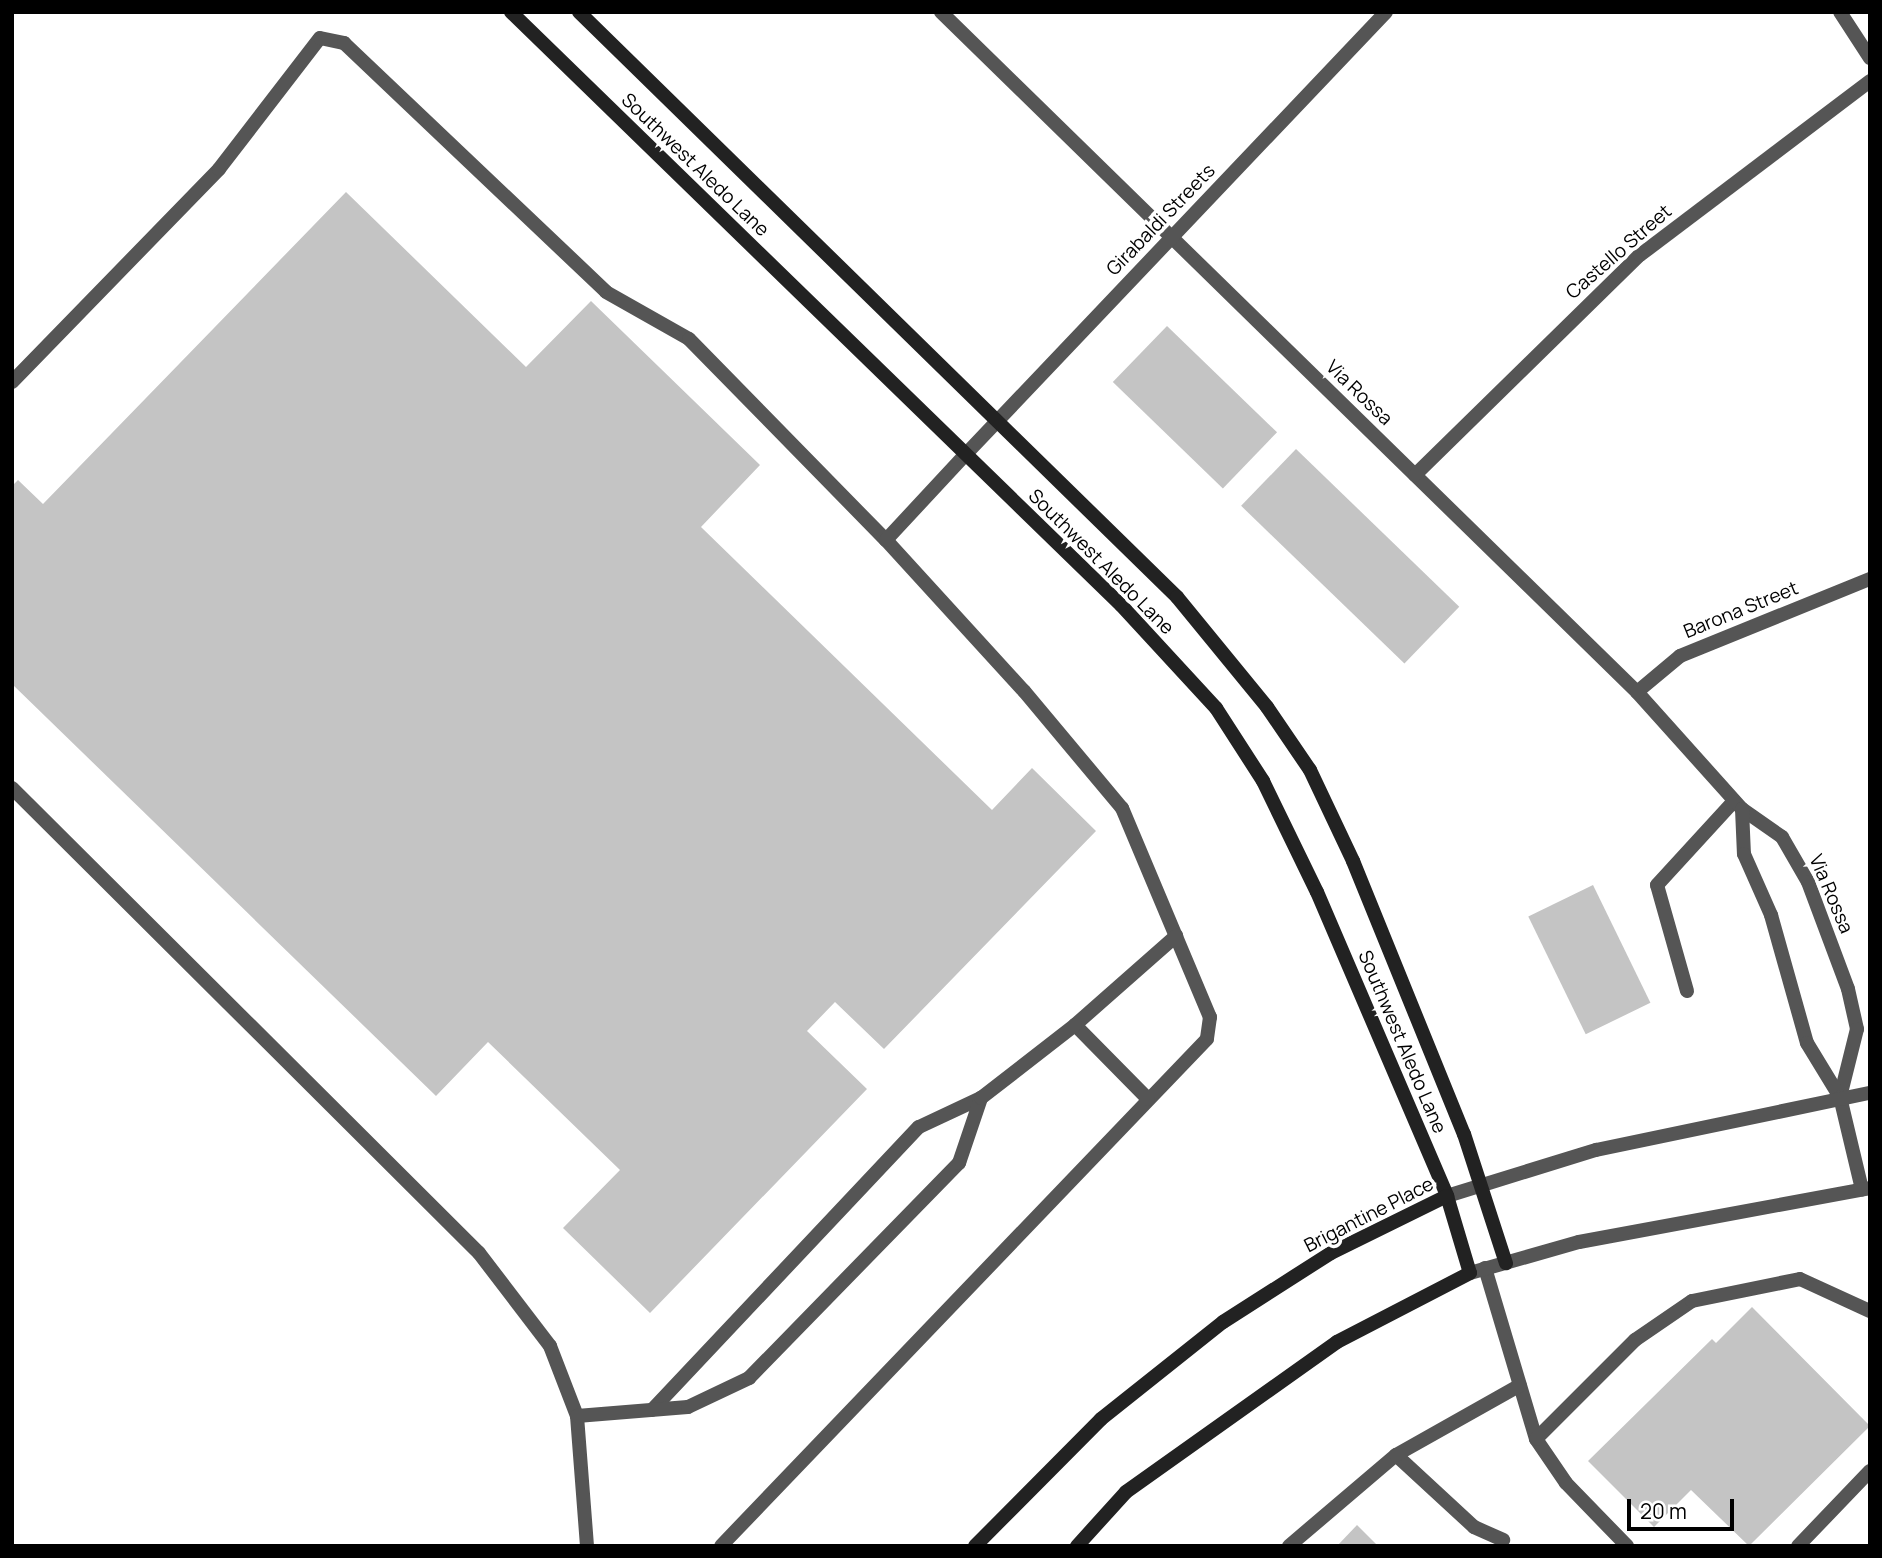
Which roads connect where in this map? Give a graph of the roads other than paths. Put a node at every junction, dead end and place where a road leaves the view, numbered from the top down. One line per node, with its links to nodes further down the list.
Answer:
1 (511, 12): 11 (street, Southwest Aledo Lane)
2 (579, 12): 10 (street, Southwest Aledo Lane)
3 (941, 12): 8 (street, Via Rossa)
4 (1386, 12): 8 (street, Girabaldi Streets)
5 (1840, 12): 6 (street)
6 (1870, 58)
7 (1870, 81): 12 (street, Castello Street)
8 (1171, 237): 10 (street, Girabaldi Streets); 12 (street, Via Rossa)
9 (12, 382): 13 (street)
10 (999, 421): 11 (street, Girabaldi Streets); 25 (street, Southwest Aledo Lane)
11 (965, 455): 13 (street, Girabaldi Streets); 27 (street, Southwest Aledo Lane)
12 (1415, 475): 15 (street, Via Rossa)
13 (886, 540): 18 (street)
14 (1870, 579): 15 (street, Barona Street)
15 (1637, 692): 17 (street, Via Rossa)
16 (12, 789): 34 (street)
17 (1738, 805): 19 (street); 22 (street, Via Rossa); 22 (street, Via Rossa)
18 (1176, 936): 20 (street); 24 (street)
19 (1687, 991)
20 (1075, 1025): 23 (street); 24 (street)
21 (1870, 1093): 22 (street, Brigantine Place)
22 (1840, 1097): 25 (street, Brigantine Place); 26 (street, Via Rossa)
23 (981, 1098): 33 (street); 33 (street)
24 (1148, 1100): 40 (street)
25 (1481, 1185): 27 (street, Brigantine Place); 28 (street, Southwest Aledo Lane)
26 (1866, 1189): 28 (street)
27 (1447, 1196): 30 (street, Southwest Aledo Lane); 41 (street, Brigantine Place)
28 (1506, 1263): 29 (street)
29 (1485, 1268): 30 (street); 32 (street)
30 (1470, 1273): 42 (street)
31 (1868, 1313): 35 (street)
32 (1520, 1385): 35 (street); 36 (street)
33 (652, 1410): 34 (street)
34 (577, 1416): 39 (street)
35 (1536, 1439): 44 (street)
36 (1396, 1455): 38 (street); 43 (street)
37 (1870, 1471): 45 (street)
38 (1503, 1544)
39 (587, 1546)
40 (721, 1546)
41 (975, 1546)
42 (1077, 1546)
43 (1289, 1546)
44 (1628, 1546)
45 (1798, 1546)

